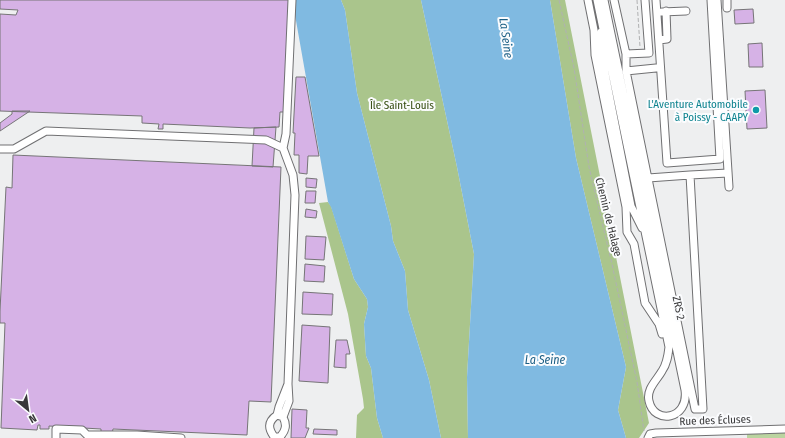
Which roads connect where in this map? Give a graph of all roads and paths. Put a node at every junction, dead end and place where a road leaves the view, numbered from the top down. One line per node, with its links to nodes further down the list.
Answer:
1 (292, 0): 22 (street)
2 (559, 0): 32 (path, Chemin de Halage)
3 (588, 0): 28 (street)
4 (597, 0): 28 (street, ZRS 2)
5 (604, 0): 28 (street, ZRS 2)
6 (614, 0): 18 (street)
7 (637, 0): 19 (path)
8 (645, 0): 19 (street)
9 (656, 0): 16 (street)
10 (711, 0): 20 (street)
11 (717, 0): 24 (street)
12 (726, 0): 13 (street)
13 (727, 8)
14 (666, 11): 15 (street); 16 (street); 17 (street)
15 (686, 11)
16 (656, 12): 17 (street)
17 (659, 40): 20 (street)
18 (626, 54): 19 (street); 21 (street)
19 (641, 54)
20 (661, 67): 21 (street)
21 (626, 70): 26 (street)
22 (282, 148): 23 (street); 29 (street)
23 (0, 149)
24 (728, 172): 25 (street); 27 (street)
25 (690, 175): 26 (street); 26 (street)
26 (648, 178)
27 (729, 187)
28 (662, 371)
29 (280, 416): 31 (street); 35 (street)
30 (785, 429): 32 (street, Rue des Écluses)
31 (284, 435): 35 (street)
32 (646, 436)
33 (56, 438): 34 (street)
34 (180, 438)
35 (275, 438)

